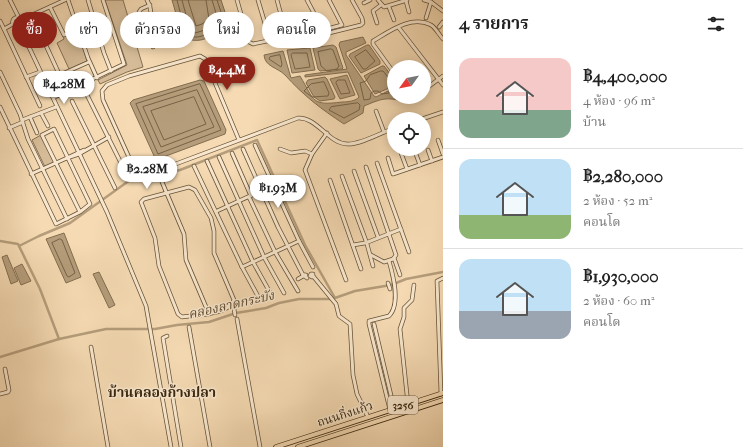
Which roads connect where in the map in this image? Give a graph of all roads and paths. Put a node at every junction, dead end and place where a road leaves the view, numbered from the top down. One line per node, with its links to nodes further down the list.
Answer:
1 (10, 0): 24 (street)
2 (65, 0): 21 (street)
3 (68, 0): 26 (street)
4 (88, 0): 27 (street)
5 (103, 0): 28 (street)
6 (147, 0): 19 (street)
7 (237, 0): 49 (street)
8 (258, 0): 34 (street)
9 (278, 0): 31 (street)
10 (307, 0): 32 (street)
11 (329, 0): 42 (street)
12 (352, 0): 46 (street)
13 (370, 0): 18 (street)
14 (378, 0): 20 (street)
15 (406, 0): 22 (street); 33 (street)
16 (424, 0): 17 (street)
17 (431, 2): 23 (street); 35 (street)
18 (364, 3)
19 (150, 5): 29 (street); 30 (street)
20 (381, 5): 22 (street); 39 (street)
21 (50, 7): 25 (street); 47 (street)
22 (389, 7): 36 (street)
23 (443, 11)
24 (16, 12)
25 (39, 12)
26 (73, 12)
27 (91, 12)
28 (106, 12)
29 (139, 12)
30 (152, 12)
31 (281, 12)
32 (313, 12)
33 (409, 12)
34 (262, 13)
35 (426, 18)
36 (394, 20)
37 (0, 21): 44 (street)
38 (443, 22): 41 (street)
39 (377, 23)
40 (12, 25): 44 (street)
41 (439, 27)
42 (331, 28)
43 (398, 28): 48 (street); 55 (street); 63 (street)
44 (4, 29): 61 (street)
45 (112, 29): 56 (street)
46 (331, 32)
47 (65, 35)
48 (443, 39)
49 (262, 42)
50 (29, 48): 58 (street)
51 (47, 48): 59 (street)
52 (85, 48): 54 (street)
53 (102, 48): 56 (street)
54 (89, 62): 59 (street); 62 (street)
55 (387, 62)
56 (111, 71): 62 (street)
57 (0, 72): 78 (street)
58 (40, 72): 61 (street); 64 (street)
59 (60, 76): 64 (street)
60 (443, 76): 63 (street)
61 (26, 77): 70 (street)
62 (97, 78): 68 (street)
63 (439, 79): 65 (street); 66 (street)
64 (44, 82): 72 (street)
65 (443, 84)
66 (431, 85)
67 (87, 95): 85 (street)
68 (55, 97)
69 (72, 101): 88 (street)
70 (40, 106)
71 (0, 107): 80 (street)
72 (56, 107): 75 (street); 92 (street)
73 (376, 111): 82 (street)
74 (443, 112): 76 (street)
75 (41, 113): 77 (street); 79 (street)
76 (431, 116)
77 (30, 117): 78 (street); 83 (street)
78 (23, 121): 80 (street); 111 (street)
79 (48, 126)
80 (9, 128): 114 (street)
81 (387, 131): 82 (street)
82 (384, 132): 84 (street)
83 (37, 133)
84 (327, 133): 86 (street); 94 (street)
85 (109, 137): 88 (street); 116 (street)
86 (239, 140): 109 (street); 109 (street)
87 (438, 140): 95 (street)
88 (95, 145): 92 (street); 119 (street)
89 (255, 145): 118 (street)
90 (243, 149): 120 (street)
91 (280, 149): 94 (street)
92 (78, 153): 101 (street); 183 (street)
93 (232, 153): 122 (street)
94 (312, 154): 150 (street)
95 (443, 154)
96 (402, 156): 112 (street)
97 (417, 156): 107 (street)
98 (430, 156): 104 (street)
99 (219, 157): 123 (street)
100 (443, 157): 104 (street)
101 (68, 158): 105 (street); 105 (street); 126 (street)
102 (388, 158): 112 (street)
103 (207, 161): 124 (street)
104 (432, 161): 107 (street)
105 (56, 163): 111 (street); 126 (street)
106 (377, 163): 128 (street)
107 (420, 165): 112 (street)
108 (194, 166): 125 (street)
109 (162, 167): 121 (street)
110 (366, 167): 129 (street)
111 (43, 168): 114 (street); 127 (street)
112 (407, 169)
113 (354, 171): 130 (street)
114 (32, 174): 127 (street)
115 (342, 176): 132 (street)
116 (129, 179)
117 (330, 180): 133 (street)
118 (274, 186): 120 (street); 131 (street)
119 (115, 188)
120 (262, 191): 122 (street); 134 (street)
121 (167, 193): 163 (street); 163 (street); 163 (street)
122 (250, 196): 123 (street); 135 (street)
123 (239, 201): 124 (street); 138 (street)
124 (228, 206): 125 (street); 141 (street)
125 (216, 211): 143 (street)
126 (80, 212): 127 (street)
127 (67, 219)
128 (401, 229): 129 (street); 136 (street)
129 (389, 234): 130 (street); 139 (street)
130 (378, 237): 132 (street)
131 (299, 241): 134 (street); 144 (street)
132 (366, 242): 133 (street); 137 (street)
133 (353, 245): 145 (street)
134 (288, 247): 135 (street); 147 (street)
135 (275, 252): 138 (street); 154 (street)
136 (409, 252)
137 (371, 255): 140 (street); 142 (street)
138 (264, 257): 141 (street); 157 (street)
139 (394, 258): 140 (street); 146 (street)
140 (389, 261): 179 (street)
141 (253, 262): 143 (street); 158 (street)
142 (374, 266)
143 (242, 267): 159 (street)
144 (313, 267)
145 (361, 269)
146 (400, 275)
147 (307, 276): 149 (street); 180 (street)
148 (443, 278): 156 (street)
149 (298, 279)
150 (346, 280)
151 (388, 283): 153 (street)
152 (414, 285): 178 (street)
153 (390, 289)
154 (298, 290)
155 (443, 290): 156 (street)
156 (438, 291): 162 (street)
157 (284, 293)
158 (272, 296)
159 (260, 300)
160 (443, 307): 162 (street)
161 (234, 309): 164 (street)
162 (438, 310): 168 (street)
163 (209, 314)
164 (236, 315)
165 (237, 319): 186 (street)
166 (374, 324): 179 (street)
167 (189, 327): 185 (street)
168 (441, 328): 170 (street)
169 (167, 336): 184 (street)
170 (441, 342): 172 (street)
171 (91, 347): 182 (street)
172 (441, 349): 173 (street)
173 (441, 362): 175 (street)
174 (5, 369): 176 (street)
175 (442, 393): 178 (main road, ถนนกิ่งแก้ว / 3256)
176 (0, 394)
177 (443, 400): 181 (main road, ถนนกิ่งแก้ว / 3256)
178 (408, 404): 179 (main road, ถนนกิ่งแก้ว / 3256)
179 (392, 409): 180 (main road, ถนนกิ่งแก้ว / 3256)
180 (366, 417): 181 (main road); 187 (main road, ถนนกิ่งแก้ว / 3256)
181 (366, 425): 188 (main road, ถนนกิ่งแก้ว / 3256)
182 (108, 447)
183 (172, 447)
184 (181, 447)
185 (210, 447)
186 (260, 447)
187 (276, 447)
188 (298, 447)

